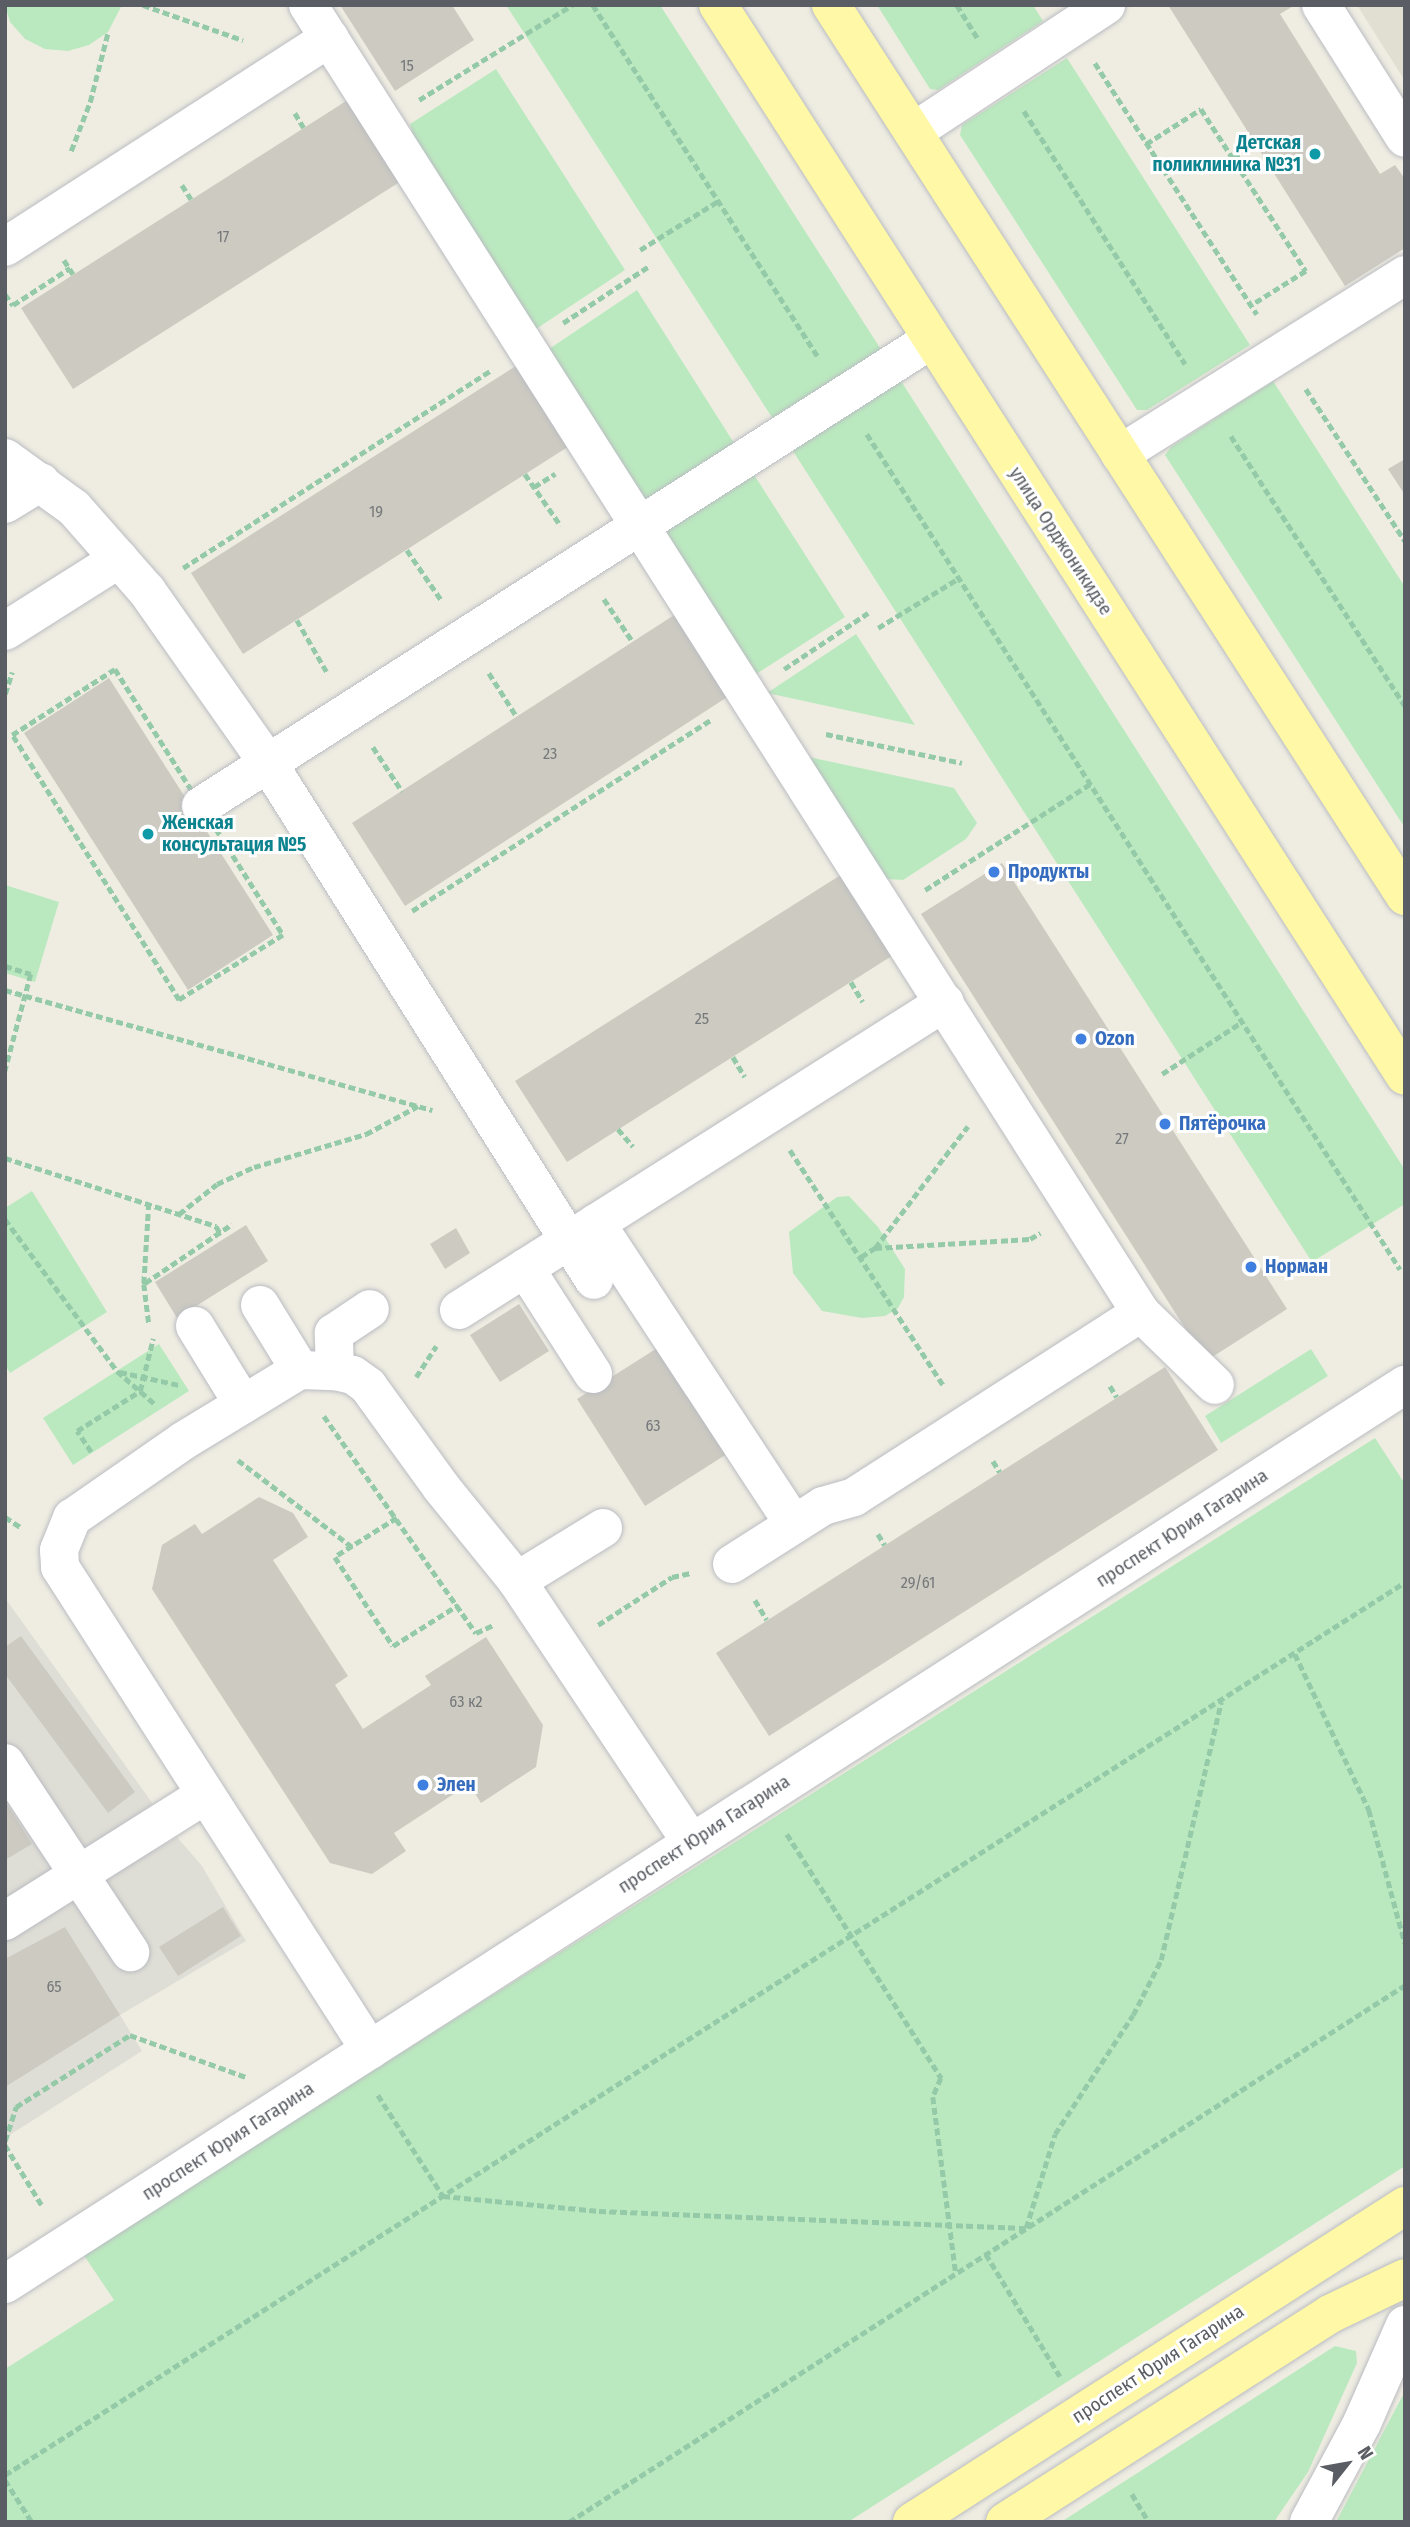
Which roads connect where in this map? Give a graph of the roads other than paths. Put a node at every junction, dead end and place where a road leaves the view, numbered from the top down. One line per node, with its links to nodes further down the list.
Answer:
1 (307, 5): 6 (street)
2 (718, 5): 11 (main road, улица Орджоникидзе)
3 (831, 5): 7 (main road)
4 (1106, 5): 7 (street)
5 (1321, 5): 8 (street)
6 (329, 38): 9 (street); 16 (street)
7 (913, 132): 12 (main road)
8 (1405, 138)
9 (5, 247)
10 (1405, 275): 12 (street)
11 (932, 339): 16 (street); 23 (main road, улица Орджоникидзе)
12 (1120, 454): 21 (main road)
13 (5, 458): 14 (street)
14 (41, 482): 15 (street); 17 (street)
15 (5, 505)
16 (638, 524): 19 (street); 22 (street)
17 (119, 558): 18 (street); 19 (street)
18 (5, 631)
19 (268, 763): 20 (street); 24 (street)
20 (201, 806)
21 (1405, 896)
22 (945, 1002): 24 (street); 30 (street)
23 (1405, 1076)
24 (582, 1231): 25 (street); 26 (street); 37 (street)
25 (525, 1268): 29 (street); 33 (street)
26 (594, 1280)
27 (260, 1305): 32 (street)
28 (370, 1309): 32 (street)
29 (459, 1310)
30 (1141, 1313): 34 (street); 37 (street)
31 (195, 1326): 36 (street)
32 (318, 1371): 36 (street); 40 (street)
33 (593, 1374)
34 (1215, 1385)
35 (1405, 1385): 43 (street, проспект Юрия Гагарина)
36 (243, 1404): 42 (street)
37 (794, 1524): 39 (street)
38 (603, 1528): 40 (street)
39 (732, 1563)
40 (517, 1581): 43 (street)
41 (5, 1763): 44 (street)
42 (205, 1795): 44 (street); 47 (street)
43 (691, 1842): 47 (street, проспект Юрия Гагарина)
44 (78, 1874): 45 (street); 46 (street)
45 (5, 1921)
46 (130, 1952)
47 (363, 2055): 50 (street, проспект Юрия Гагарина)
48 (1405, 2206): 52 (main road, проспект Юрия Гагарина)
49 (1405, 2278): 53 (main road)
50 (5, 2284)
51 (1405, 2325): 54 (street)
52 (912, 2522)
53 (1005, 2522)
54 (1309, 2522)

